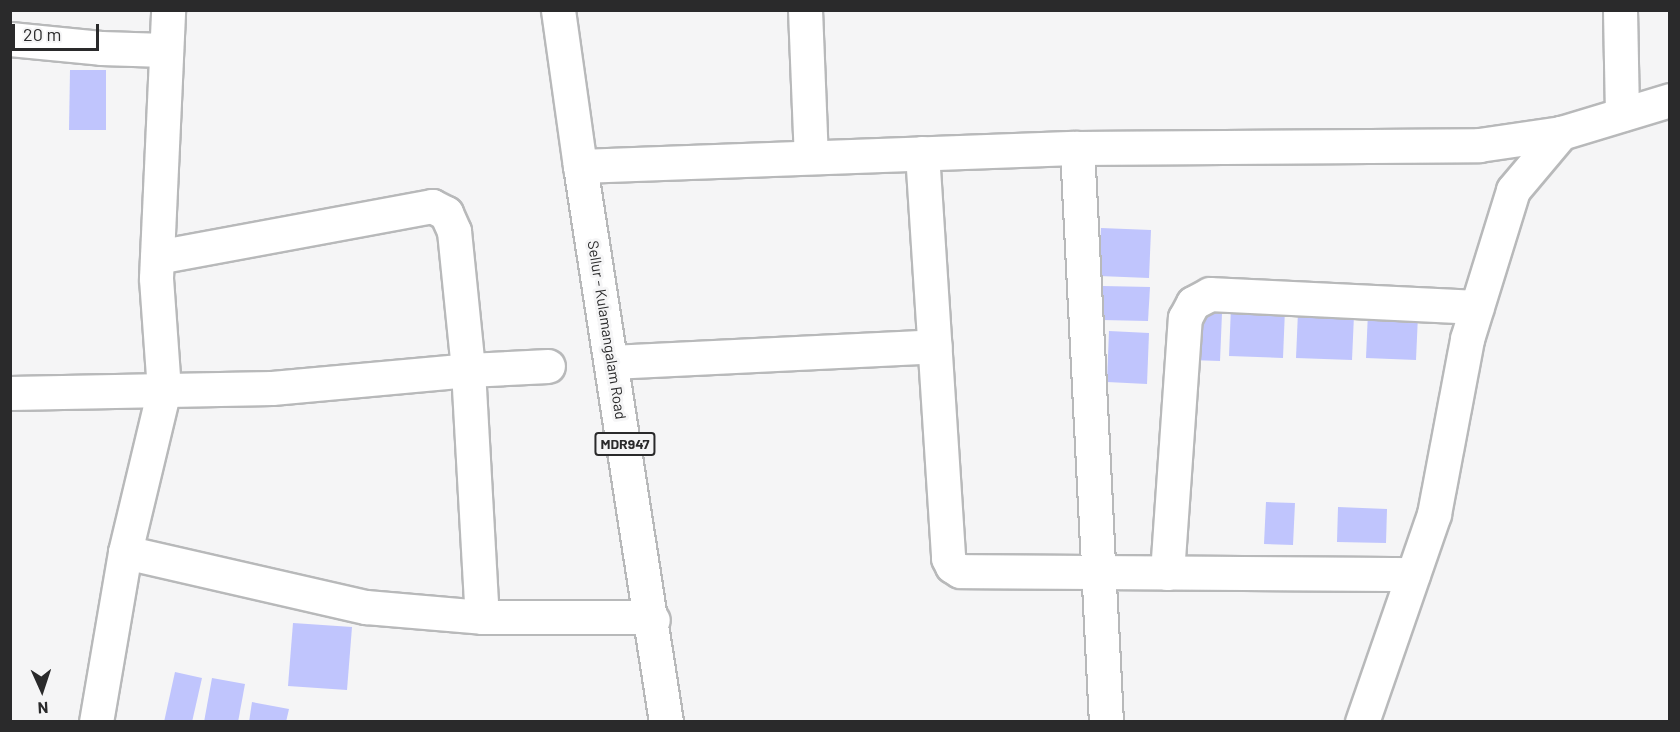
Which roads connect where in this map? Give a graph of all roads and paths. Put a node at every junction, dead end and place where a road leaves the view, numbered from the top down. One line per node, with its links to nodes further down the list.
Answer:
1 (168, 10): 6 (street)
2 (558, 10): 13 (street, Sellur - Kulamangalam Road / MDR947)
3 (805, 10): 12 (street)
4 (1620, 10): 8 (street)
5 (10, 39): 6 (street)
6 (165, 50): 14 (street)
7 (1670, 100): 8 (street)
8 (1622, 114): 9 (street)
9 (1561, 133): 10 (street); 15 (street)
10 (1077, 148): 11 (street); 23 (street)
11 (922, 153): 12 (street); 16 (street)
12 (811, 158): 13 (street)
13 (580, 166): 17 (street, Sellur - Kulamangalam Road / MDR947)
14 (157, 257): 19 (street); 20 (street)
15 (1477, 307): 24 (street); 25 (street)
16 (934, 346): 17 (street); 23 (street)
17 (612, 362): 27 (street, Sellur - Kulamangalam Road / MDR947)
18 (548, 366): 19 (street)
19 (468, 370): 20 (street); 26 (street)
20 (164, 390): 21 (street); 22 (street)
21 (10, 393)
22 (124, 552): 26 (street); 28 (street)
23 (1099, 573): 24 (street); 30 (street)
24 (1167, 573): 25 (street)
25 (1413, 574): 31 (street)
26 (482, 617): 27 (street)
27 (637, 618): 29 (street, Sellur - Kulamangalam Road / MDR947)
28 (96, 722)
29 (666, 722)
30 (1106, 722)
31 (1362, 722)

